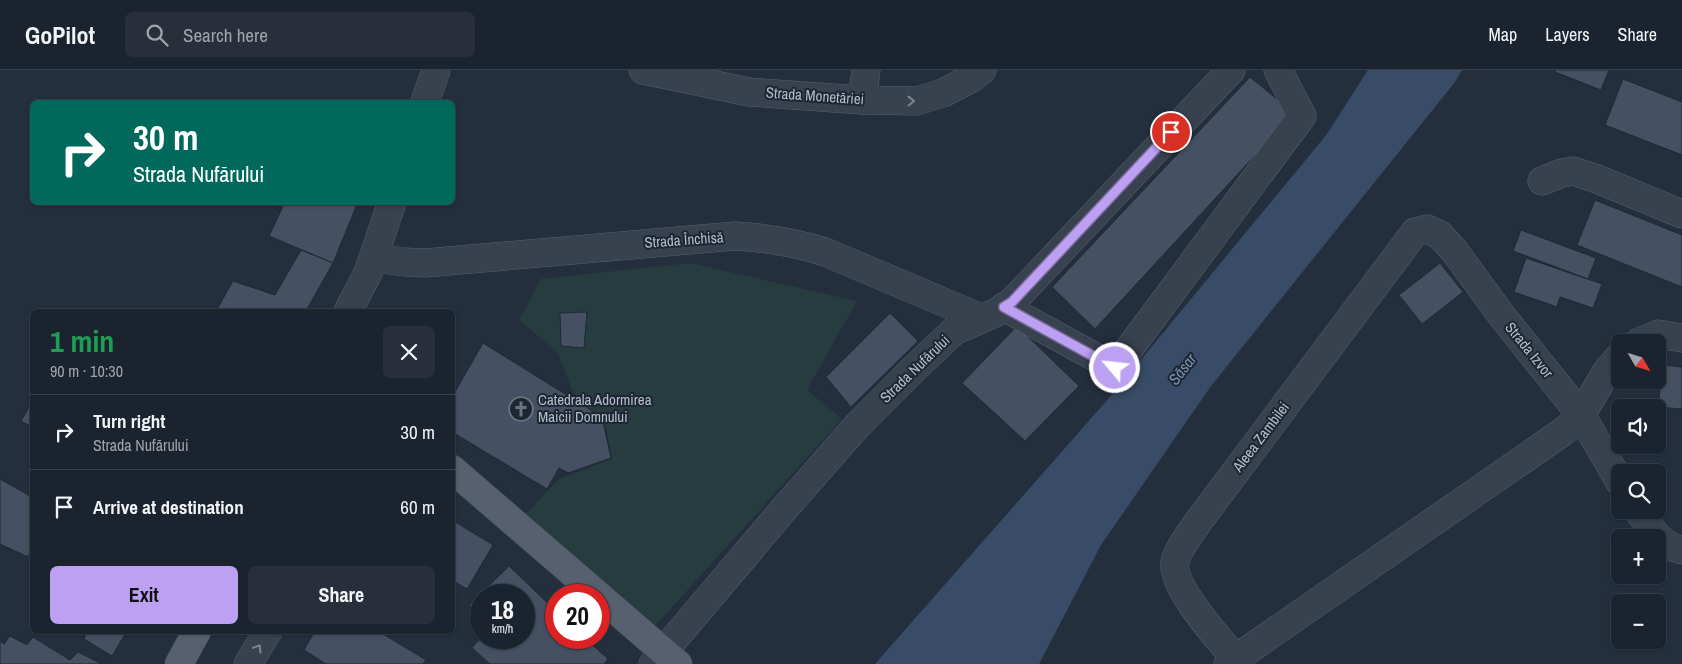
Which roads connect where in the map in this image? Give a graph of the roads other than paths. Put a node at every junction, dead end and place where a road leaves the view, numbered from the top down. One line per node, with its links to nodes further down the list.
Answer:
1 (436, 70): 7 (street)
2 (644, 70): 8 (street, Strada Monetăriei)
3 (866, 70): 8 (street)
4 (982, 70): 8 (street, Strada Monetăriei, one-way to 4)
5 (1231, 70): 16 (street, Strada Nufărului)
6 (1278, 70): 16 (street, Strada Închisă)
7 (426, 100)
8 (862, 100)
9 (1542, 181): 11 (street)
10 (391, 205): 13 (street)
11 (1682, 214)
12 (1427, 229): 20 (street, Strada Izvor); 28 (street, Aleea Zambilei)
13 (371, 265): 14 (street); 15 (street); 16 (street, Strada Închisă)
14 (349, 309)
15 (370, 309)
16 (993, 313): 27 (street, Strada Nufărului)
17 (1666, 335): 18 (street)
18 (1682, 338)
19 (1611, 366): 20 (street, Aleea Zambilei)
20 (1580, 415): 21 (street, Strada Izvor); 28 (street, Aleea Zambilei)
21 (1611, 467)
22 (455, 472): 27 (main road)
23 (1645, 519): 24 (street)
24 (1682, 550)
25 (195, 634): 29 (main road)
26 (266, 634): 30 (street, one-way to 26)
27 (665, 660)
28 (1232, 661)
29 (179, 664)
30 (248, 664)

